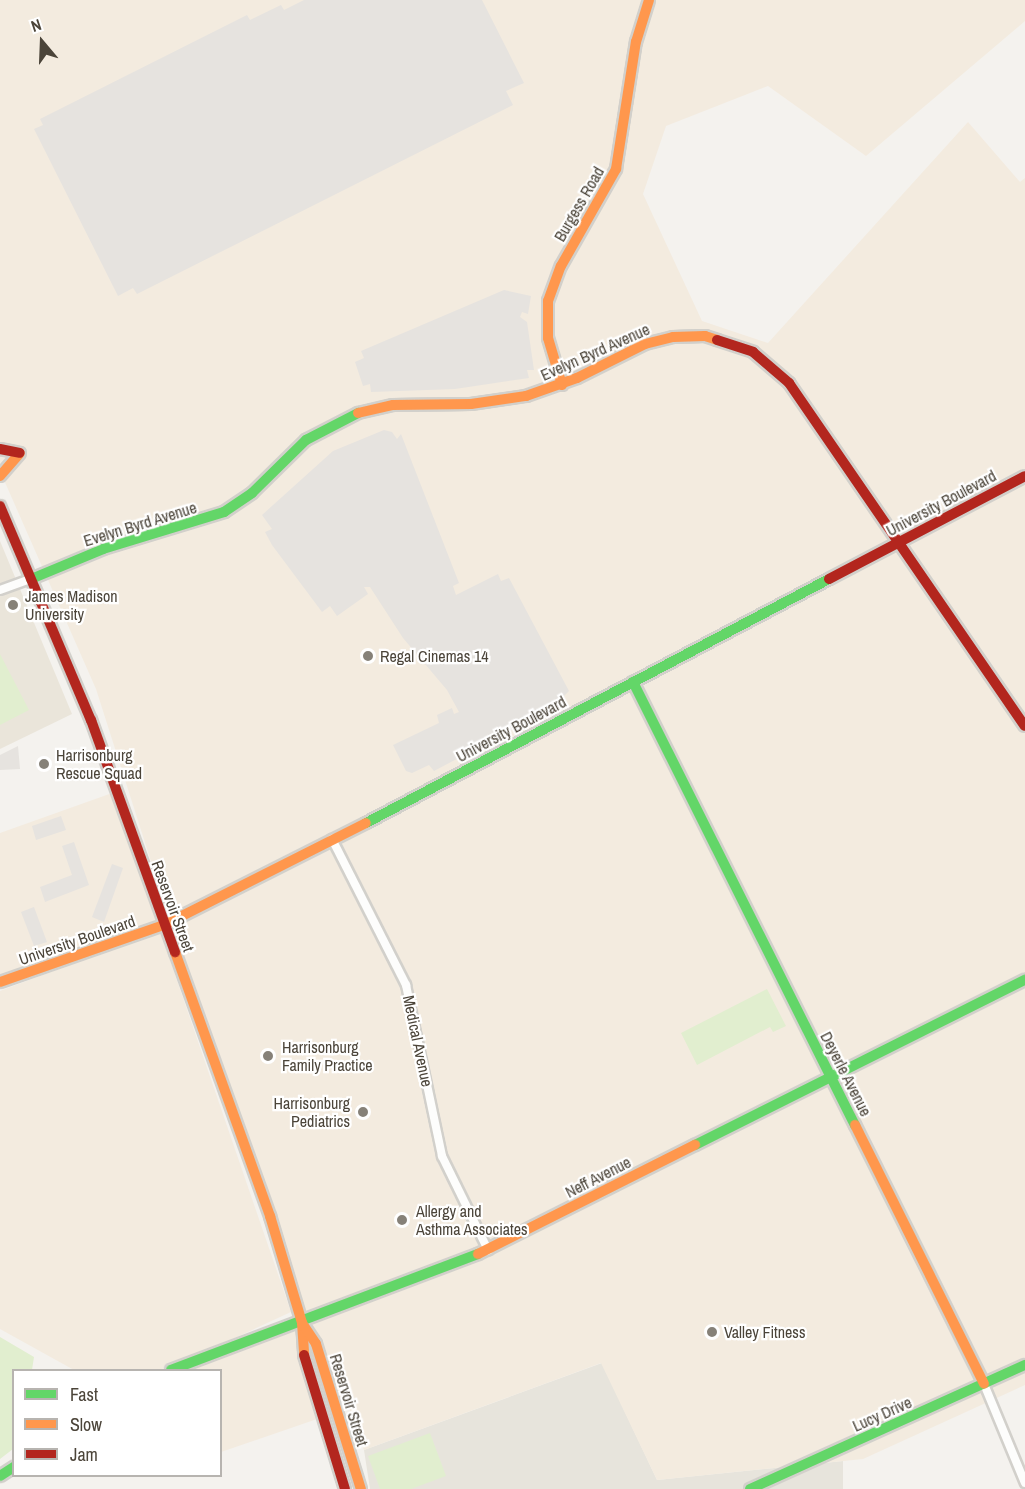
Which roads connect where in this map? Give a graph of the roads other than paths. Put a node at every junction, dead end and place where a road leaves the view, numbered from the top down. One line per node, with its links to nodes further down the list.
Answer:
1 (649, 0): 2 (street, Burgess Road)
2 (562, 385): 7 (street, Evelyn Byrd Avenue); 8 (street, Evelyn Byrd Avenue)
3 (0, 449): 4 (street)
4 (0, 476)
5 (1025, 476): 7 (street, University Boulevard)
6 (1, 505): 8 (street, Reservoir Street)
7 (897, 543): 10 (street, University Boulevard); 11 (street, Evelyn Byrd Avenue)
8 (31, 579): 9 (street); 13 (street, Reservoir Street)
9 (0, 590)
10 (633, 682): 12 (street, University Boulevard); 16 (street, Deyerle Avenue)
11 (1025, 726)
12 (332, 840): 13 (street, University Boulevard); 17 (street, Medical Avenue)
13 (164, 926): 15 (street, University Boulevard); 18 (street, Reservoir Street)
14 (1025, 980): 16 (street, Neff Avenue)
15 (0, 982)
16 (831, 1077): 17 (street, Neff Avenue); 21 (street, Deyerle Avenue)
17 (488, 1250): 18 (street, Neff Avenue)
18 (302, 1323): 20 (street, Neff Avenue); 23 (street, Reservoir Street); 24 (street, Reservoir Street)
19 (1025, 1365): 21 (street, Lucy Drive)
20 (176, 1369)
21 (984, 1384): 22 (street, Deyerle Avenue); 25 (street, Lucy Drive)
22 (1025, 1483)
23 (345, 1489)
24 (361, 1489)
25 (750, 1489)

